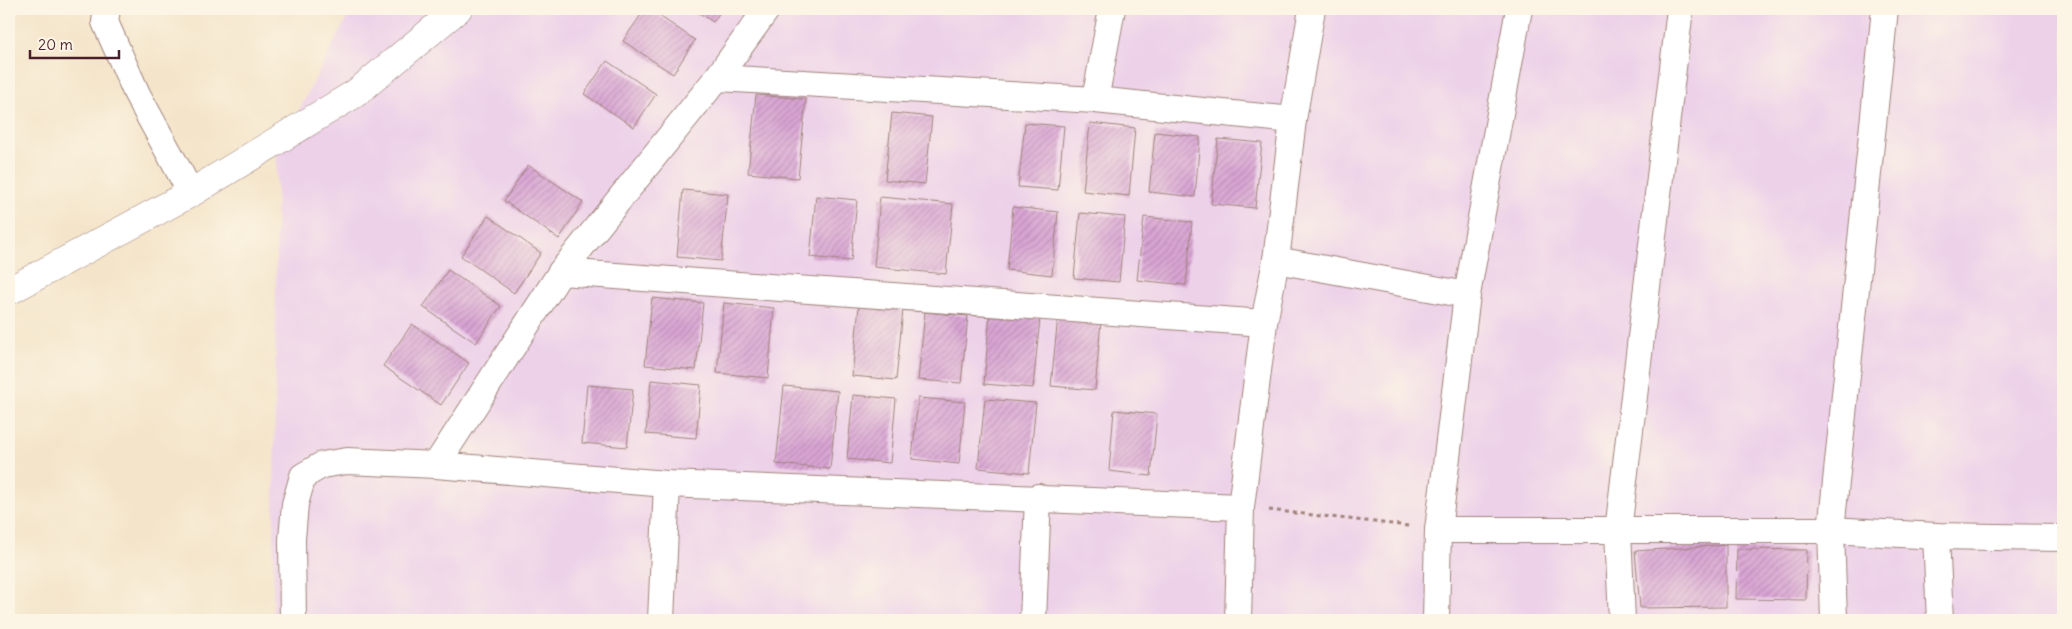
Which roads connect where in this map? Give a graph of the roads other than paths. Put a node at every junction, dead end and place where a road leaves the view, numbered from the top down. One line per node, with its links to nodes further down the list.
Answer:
1 (107, 9): 12 (street)
2 (458, 9): 12 (street)
3 (766, 9): 9 (street)
4 (1112, 9): 10 (street)
5 (1312, 9): 11 (street)
6 (1519, 9): 16 (street)
7 (1680, 9): 24 (street)
8 (1885, 9): 23 (street)
9 (717, 78): 10 (street); 14 (street)
10 (1095, 100): 11 (street)
11 (1293, 120): 13 (street)
12 (191, 193): 15 (street)
13 (1276, 260): 16 (street); 17 (street)
14 (561, 272): 17 (street); 18 (street)
15 (9, 291)
16 (1467, 295): 22 (street)
17 (1264, 323): 21 (street)
18 (436, 465): 19 (street); 27 (street)
19 (667, 484): 20 (street); 28 (street)
20 (1038, 497): 21 (street); 29 (street)
21 (1241, 507): 30 (street)
22 (1438, 530): 24 (street); 31 (street)
23 (1831, 530): 24 (street); 25 (street); 33 (street)
24 (1618, 531): 32 (street)
25 (1936, 536): 26 (street); 34 (street)
26 (2063, 538)
27 (292, 620)
28 (661, 620)
29 (1033, 620)
30 (1238, 620)
31 (1436, 620)
32 (1622, 620)
33 (1834, 620)
34 (1940, 620)

